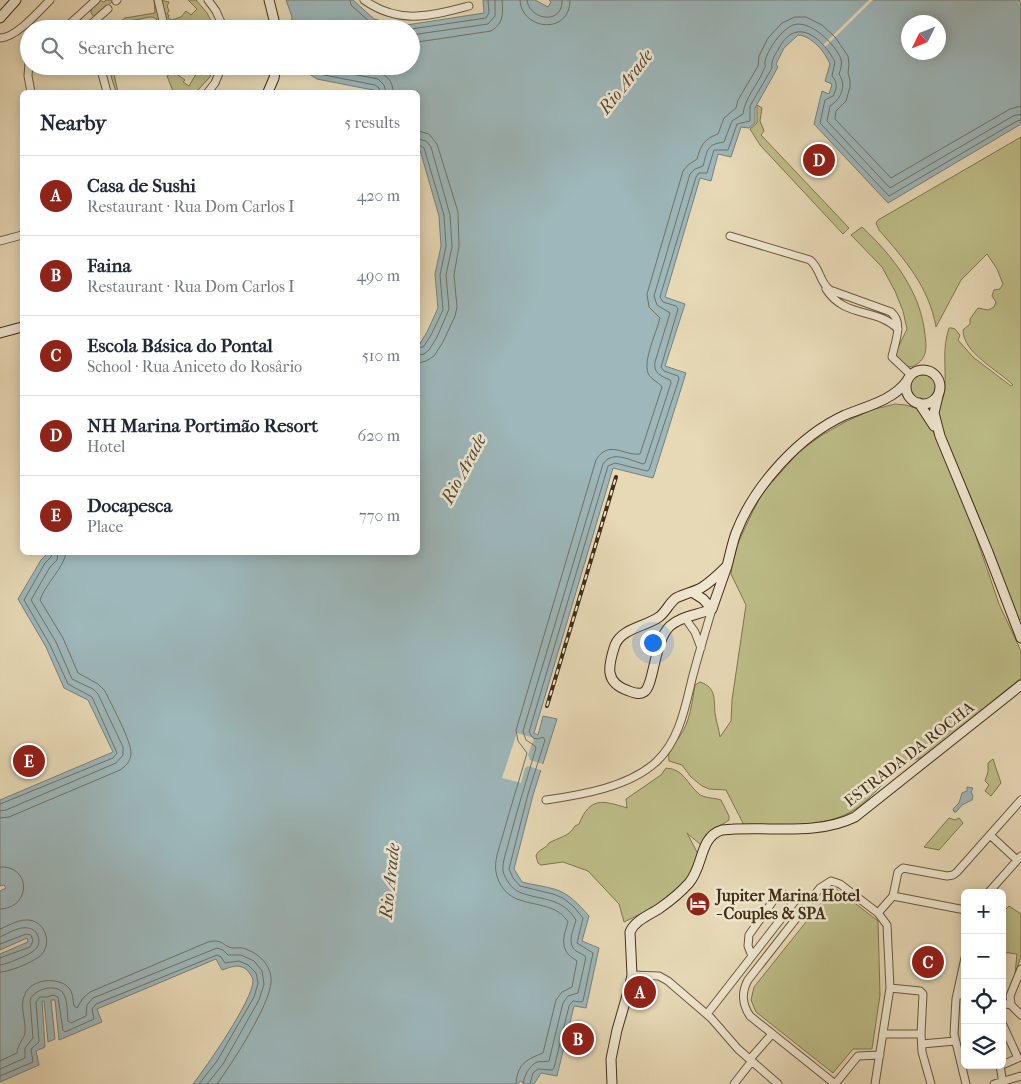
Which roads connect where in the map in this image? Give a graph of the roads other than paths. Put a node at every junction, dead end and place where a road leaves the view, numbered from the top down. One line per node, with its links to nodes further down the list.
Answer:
1 (16, 0): 11 (street)
2 (50, 0): 12 (street)
3 (96, 0): 9 (street)
4 (158, 0): 16 (street)
5 (208, 0): 17 (street)
6 (269, 0): 18 (street)
7 (364, 0): 8 (street)
8 (469, 6)
9 (87, 8): 13 (street); 14 (street)
10 (108, 9): 15 (street)
11 (0, 18)
12 (29, 20)
13 (74, 20)
14 (90, 20)
15 (98, 20)
16 (163, 20)
17 (220, 20)
18 (274, 20)
19 (20, 28): 20 (street)
20 (0, 38)
21 (28, 75): 25 (street)
22 (102, 75): 26 (street)
23 (218, 75): 27 (street)
24 (274, 75): 28 (street)
25 (32, 90)
26 (106, 90)
27 (210, 90)
28 (269, 90)
29 (20, 236): 31 (street)
30 (730, 236): 34 (street)
31 (0, 241)
32 (20, 328): 33 (street)
33 (0, 333)
34 (892, 357): 35 (street); 36 (street)
35 (889, 365)
36 (909, 378): 37 (street); 38 (street); 39 (street)
37 (938, 396): 38 (street); 40 (street)
38 (917, 403): 39 (street); 40 (street)
39 (872, 405): 41 (street)
40 (940, 436): 45 (street)
41 (727, 566): 42 (street); 43 (street)
42 (692, 592): 43 (street); 44 (street)
43 (712, 609): 44 (street); 46 (street)
44 (685, 618): 46 (street)
45 (1021, 638)
46 (701, 649): 48 (street)
47 (1021, 685): 60 (street, ESTRADA DA ROCHA)
48 (546, 800)
49 (1021, 800): 50 (street)
50 (990, 835): 51 (street); 53 (street)
51 (1019, 858): 52 (street)
52 (992, 889)
53 (893, 896): 56 (street); 57 (street)
54 (798, 897): 55 (street)
55 (792, 904): 58 (street); 58 (street)
56 (961, 909)
57 (878, 913): 61 (street); 68 (street)
58 (752, 956): 65 (street)
59 (1021, 969): 64 (street)
60 (632, 975): 65 (street); 80 (street)
61 (890, 988): 69 (street); 70 (street)
62 (961, 995): 71 (street)
63 (1006, 1004): 64 (street)
64 (1011, 1005): 66 (street)
65 (707, 1014): 74 (street)
66 (1021, 1015)
67 (1006, 1032): 75 (street)
68 (772, 1034): 74 (street); 82 (street)
69 (884, 1034): 70 (street); 73 (street)
70 (921, 1034): 72 (street)
71 (955, 1041): 72 (street); 85 (street)
72 (922, 1044): 84 (street)
73 (880, 1055): 82 (street); 83 (street)
74 (751, 1060): 78 (street); 81 (street)
75 (1006, 1063)
76 (1001, 1069): 79 (street)
77 (1020, 1078): 79 (street)
78 (773, 1082)
79 (1003, 1083): 86 (street)
80 (612, 1084)
81 (734, 1084)
82 (835, 1084)
83 (875, 1084)
84 (932, 1084)
85 (966, 1084)
86 (994, 1084)

